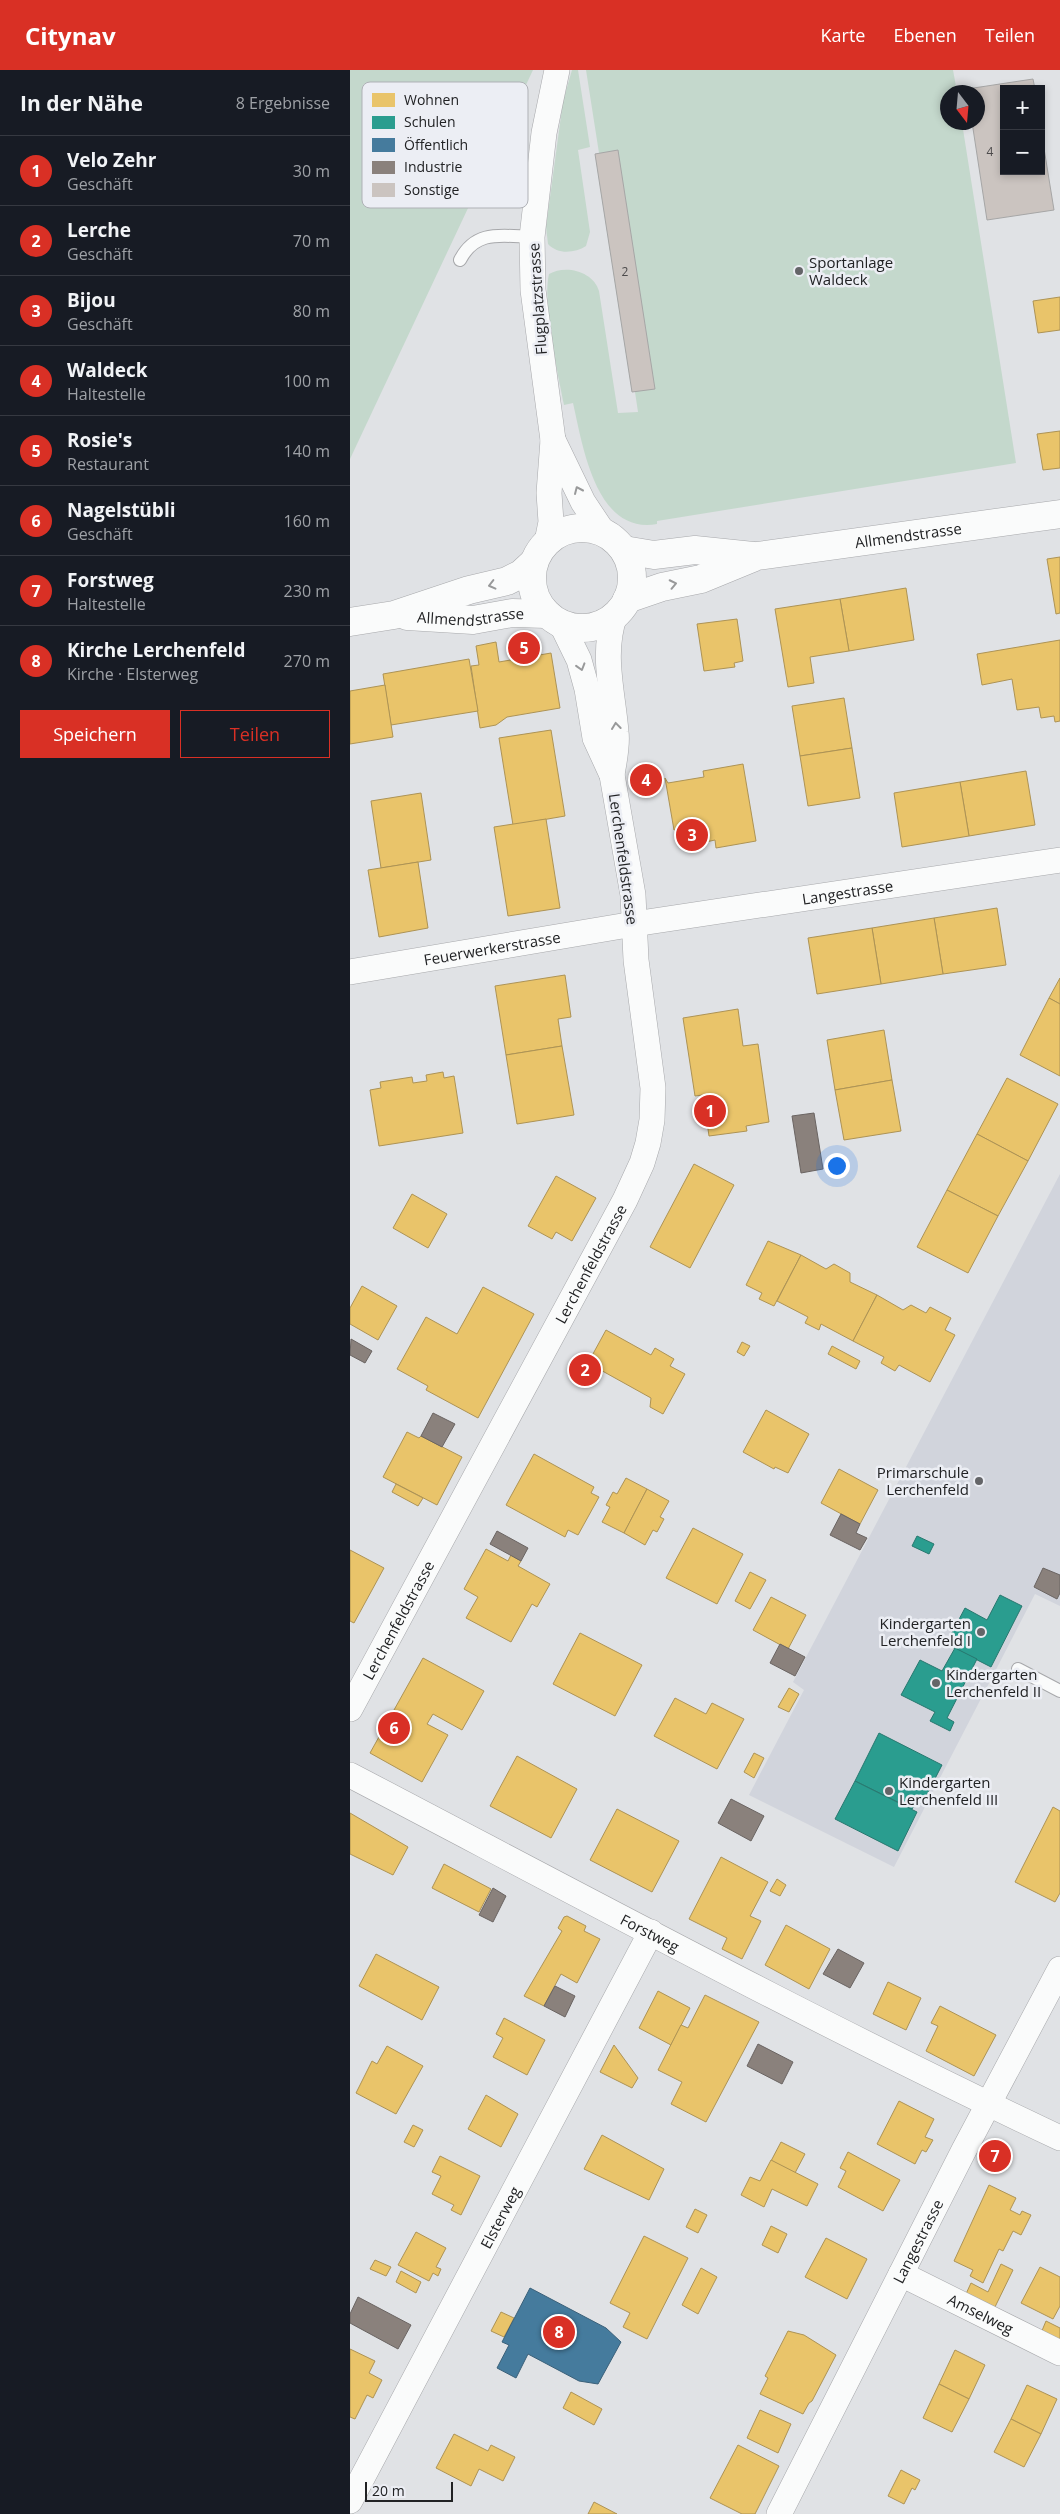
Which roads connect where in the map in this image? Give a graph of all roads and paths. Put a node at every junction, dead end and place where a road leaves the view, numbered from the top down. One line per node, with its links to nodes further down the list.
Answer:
1 (557, 70): 2 (street, Flugplatzstrasse)
2 (532, 237): 3 (lane); 4 (street, Flugplatzstrasse)
3 (460, 260)
4 (553, 440): 6 (street, Flugplatzstrasse, one-way to 4); 8 (street, Flugplatzstrasse)
5 (1060, 514): 9 (main road, Allmendstrasse)
6 (603, 532): 7 (main road); 8 (main road)
7 (624, 550): 9 (main road, Allmendstrasse); 10 (main road)
8 (540, 552): 11 (main road, Allmendstrasse, one-way to 11); 12 (main road)
9 (757, 556): 10 (main road, Allmendstrasse, one-way to 9)
10 (621, 607): 12 (main road); 14 (street, Lerchenfeldstrasse, one-way to 10)
11 (394, 615): 12 (main road, Allmendstrasse); 13 (main road, Allmendstrasse)
12 (554, 618): 14 (street, Lerchenfeldstrasse, one-way to 14)
13 (350, 622)
14 (612, 775): 16 (street, Lerchenfeldstrasse)
15 (1060, 860): 16 (street, Langestrasse)
16 (634, 924): 17 (street, Feuerwerkerstrasse); 20 (street, Lerchenfeldstrasse)
17 (350, 972)
18 (1018, 1669): 19 (lane)
19 (1060, 1691)
20 (350, 1709)
21 (350, 1775): 22 (street, Forstweg)
22 (650, 1932): 24 (street, Forstweg); 28 (street, Elsterweg)
23 (1060, 1969): 24 (street, Langestrasse)
24 (988, 2104): 25 (street, Forstweg); 26 (street, Langestrasse)
25 (1060, 2138)
26 (901, 2274): 27 (street, Amselweg); 29 (street, Langestrasse)
27 (1060, 2353)
28 (350, 2501)
29 (779, 2514)

